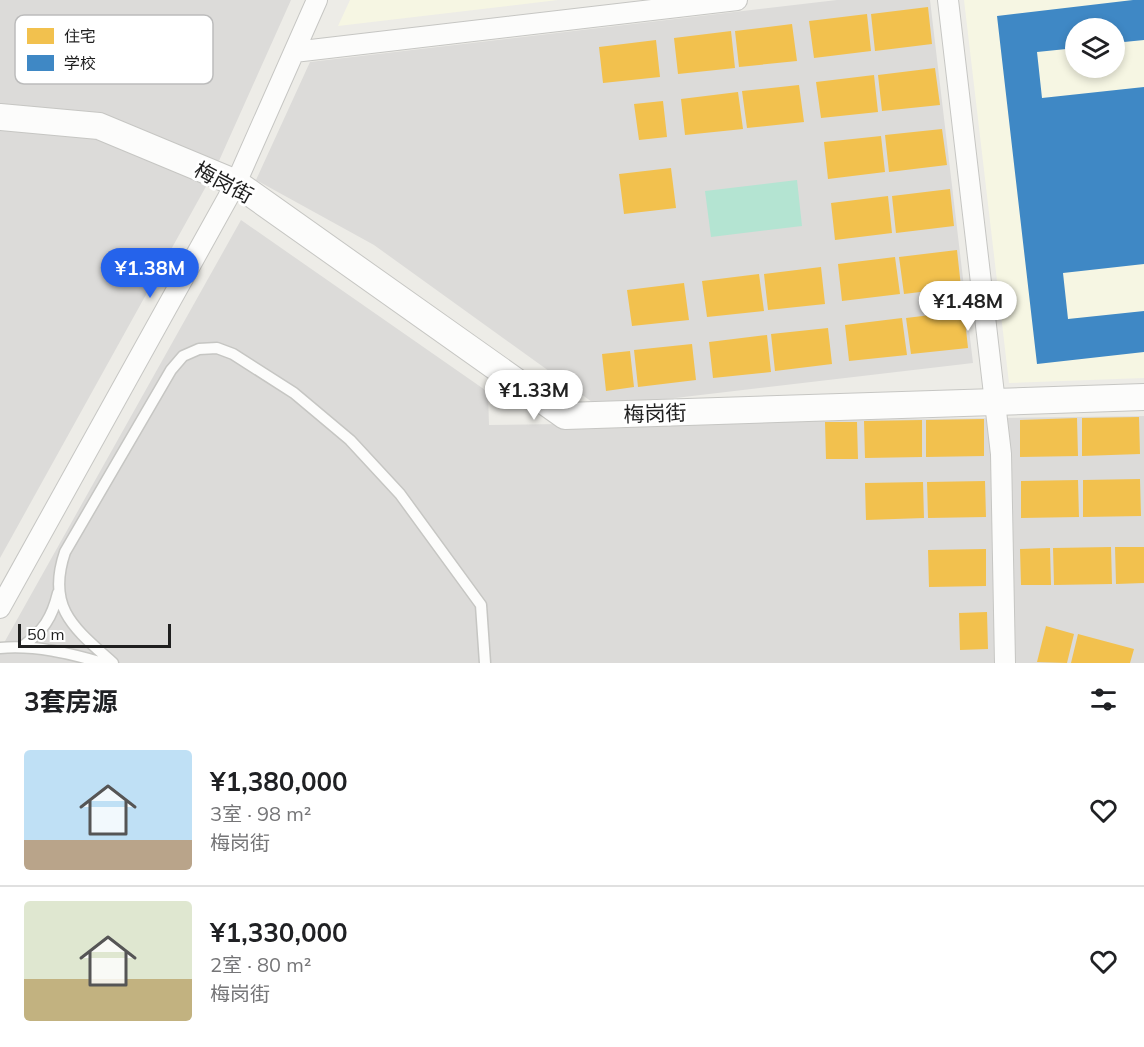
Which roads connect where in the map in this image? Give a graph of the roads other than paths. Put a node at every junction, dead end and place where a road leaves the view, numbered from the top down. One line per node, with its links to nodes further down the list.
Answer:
1 (317, 0): 4 (street)
2 (737, 0): 4 (street)
3 (948, 0): 8 (street)
4 (294, 52): 6 (street)
5 (0, 117): 6 (street, 梅岗街)
6 (236, 183): 8 (street, 梅岗街); 10 (street)
7 (1144, 397): 8 (street, 梅岗街)
8 (995, 402): 16 (street)
9 (58, 592): 11 (lane); 14 (lane); 15 (lane)
10 (0, 608)
11 (23, 646): 12 (lane); 13 (lane)
12 (0, 648)
13 (103, 663)
14 (113, 663)
15 (485, 663)
16 (1005, 663)

